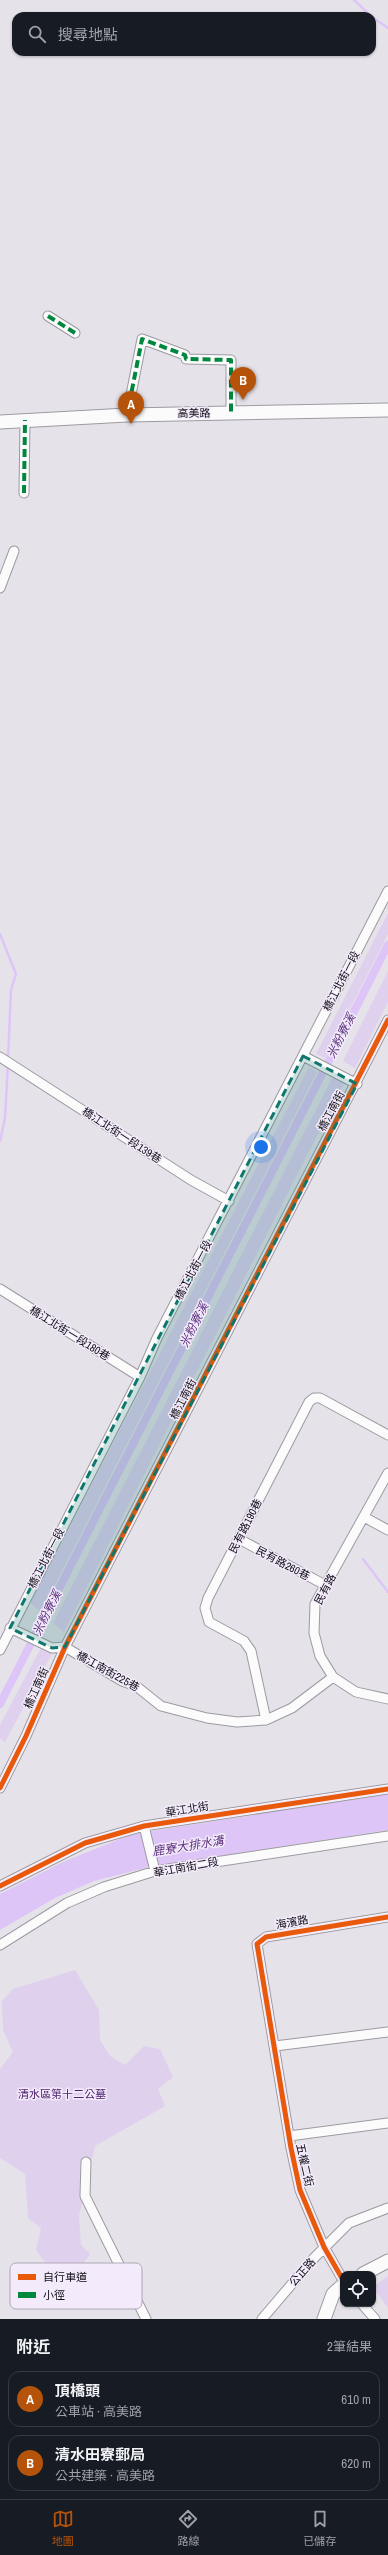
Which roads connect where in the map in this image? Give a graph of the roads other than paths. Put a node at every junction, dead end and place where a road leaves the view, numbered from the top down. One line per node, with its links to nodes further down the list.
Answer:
1 (48, 316): 2 (street)
2 (75, 332)
3 (388, 410): 4 (street, 高美路)
4 (231, 412): 5 (street, 高美路); 5 (street)
5 (127, 415): 6 (street, 高美路)
6 (25, 420): 7 (street, 高美路); 8 (street)
7 (0, 422)
8 (24, 493)
9 (14, 551): 10 (street)
10 (0, 588)
11 (388, 891): 13 (street, 橋江北街一段)
12 (388, 1020): 15 (street, 橋江南街)
13 (303, 1056): 15 (street); 16 (street, 橋江北街一段)
14 (2, 1058): 16 (street, 橋江北街一段139巷)
15 (357, 1084): 26 (street, 橋江南街)
16 (229, 1201): 18 (street, 橋江北街一段)
17 (0, 1289): 18 (street, 橋江北街一段180巷)
18 (140, 1377): 25 (street, 橋江北街一段)
19 (388, 1435): 23 (street, 民有路190巷)
20 (388, 1473): 21 (street, 民有路)
21 (364, 1517): 22 (street); 24 (street, 民有路)
22 (388, 1530)
23 (239, 1539): 24 (street, 民有路260巷); 30 (street, 民有路190巷)
24 (327, 1586): 28 (street, 民有路)
25 (10, 1628): 26 (street, 橋江南街225巷); 27 (street, 橋江北街一段)
26 (65, 1647): 30 (street, 橋江南街225巷); 31 (street, 橋江南街)
27 (0, 1650)
28 (333, 1677): 29 (street, 民有路); 30 (street)
29 (388, 1698)
30 (266, 1720)
31 (0, 1788)
32 (388, 1788): 33 (street, 華江北街)
33 (145, 1828): 35 (street); 36 (street, 華江北街)
34 (388, 1836): 35 (street, 華江南街二段)
35 (155, 1870): 38 (street, 華江南街二段)
36 (0, 1886)
37 (388, 1917): 40 (street, 海濱路)
38 (0, 1945)
39 (388, 2032): 40 (street)
40 (275, 2046): 42 (street, 五權二街)
41 (388, 2123): 42 (street)
42 (289, 2136): 45 (street, 五權二街)
43 (86, 2162): 47 (street)
44 (388, 2208): 45 (street, 公正路)
45 (324, 2247): 49 (street, 五權二街); 54 (street, 公正路)
46 (388, 2261): 48 (street)
47 (118, 2263)
48 (369, 2271)
49 (340, 2275)
50 (340, 2287): 55 (street)
51 (365, 2307): 56 (street)
52 (141, 2309): 53 (street)
53 (146, 2319)
54 (262, 2319)
55 (324, 2319)
56 (375, 2319)

